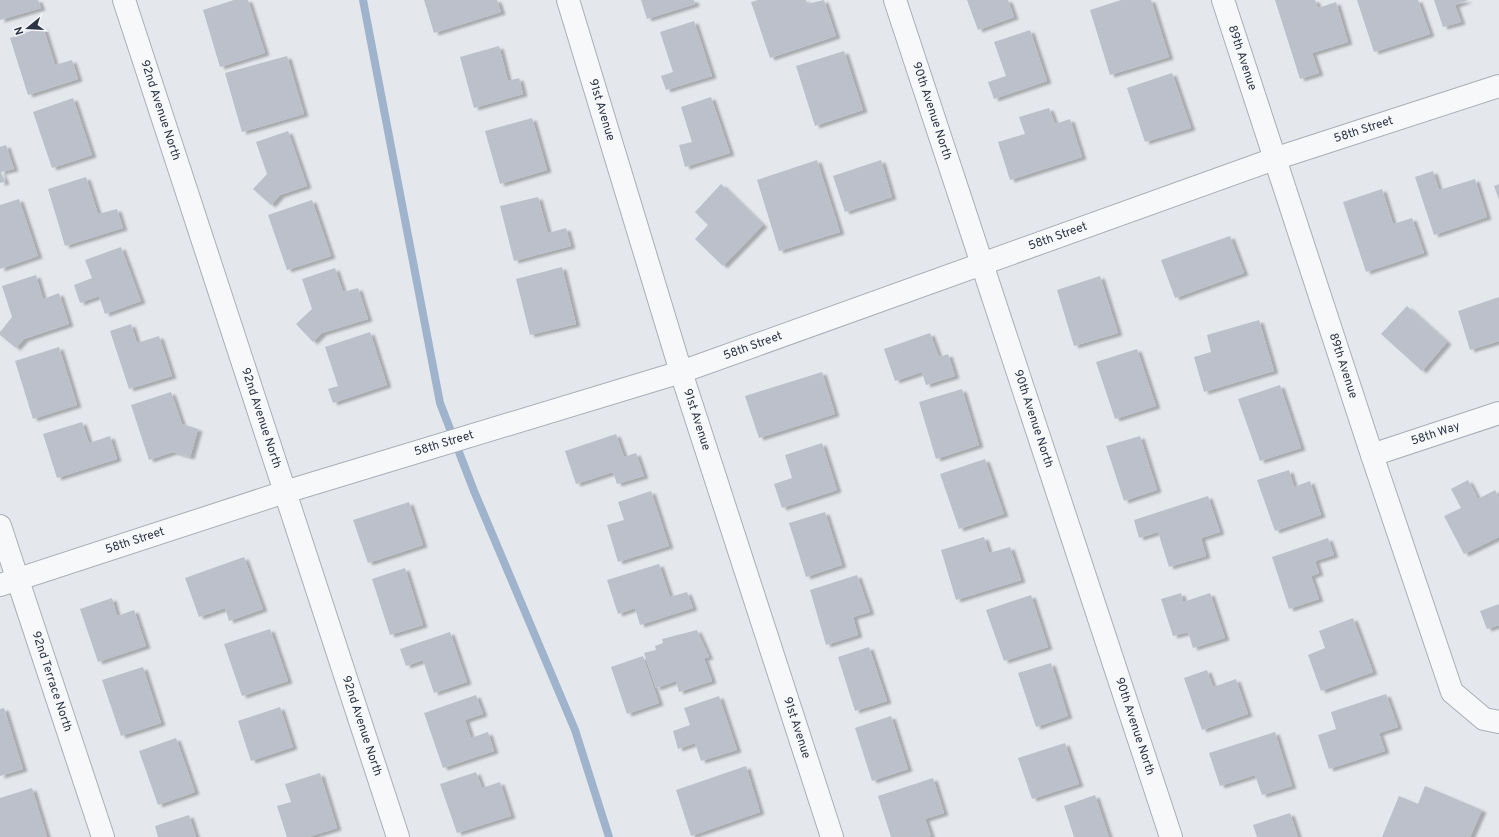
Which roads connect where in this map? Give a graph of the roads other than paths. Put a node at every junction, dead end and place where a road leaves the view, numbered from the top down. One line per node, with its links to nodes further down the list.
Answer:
1 (124, 0): 11 (street, 92nd Avenue North)
2 (568, 0): 8 (street, 91st Avenue)
3 (895, 0): 7 (street, 90th Avenue North)
4 (1223, 0): 6 (street, 89th Avenue)
5 (1499, 86): 6 (street, 58th Street)
6 (1274, 159): 7 (street, 58th Street); 10 (street, 89th Avenue)
7 (982, 263): 8 (street, 58th Street); 18 (street, 90th Avenue North)
8 (681, 372): 11 (street, 58th Street); 17 (street, 91st Avenue)
9 (1499, 413): 10 (street, 58th Way)
10 (1372, 455): 14 (street, 89th Avenue)
11 (285, 492): 13 (street, 58th Street); 16 (street, 92nd Avenue North)
12 (0, 526): 13 (street, 92nd Terrace North)
13 (9, 582): 15 (street, 92nd Terrace North)
14 (1491, 720)
15 (103, 837)
16 (398, 837)
17 (832, 837)
18 (1171, 837)

